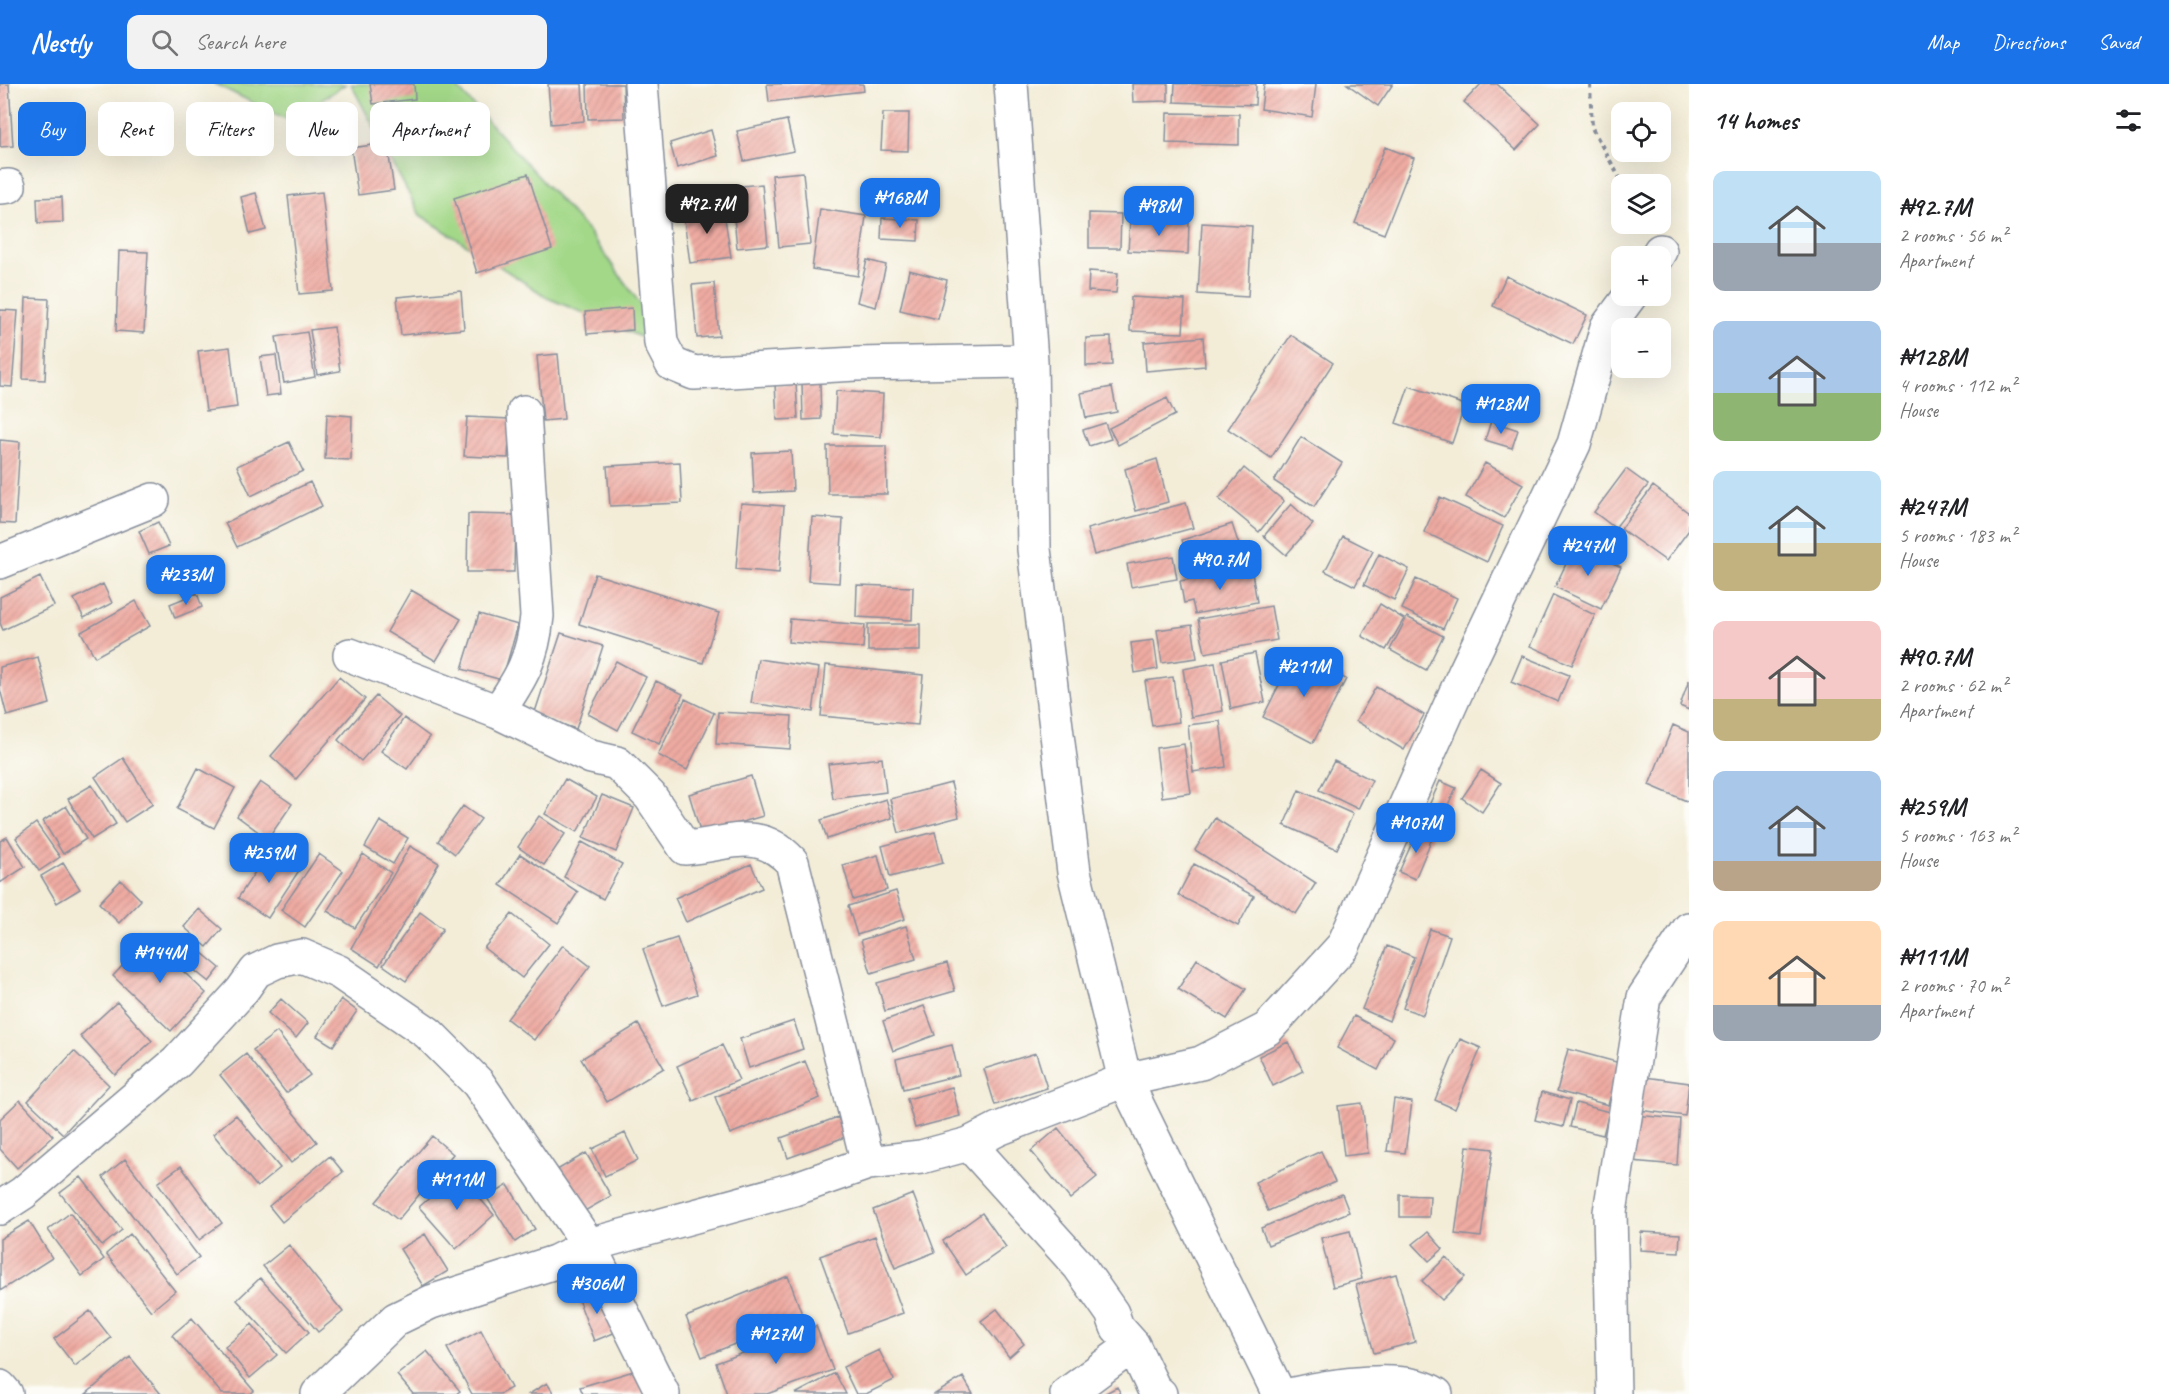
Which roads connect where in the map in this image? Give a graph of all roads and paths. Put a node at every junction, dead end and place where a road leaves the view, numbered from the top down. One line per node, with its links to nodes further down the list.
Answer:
1 (641, 84): 6 (street)
2 (1011, 84): 6 (street)
3 (1590, 84): 4 (path)
4 (1617, 174)
5 (1623, 306): 13 (street)
6 (1031, 360): 13 (street)
7 (524, 412): 11 (street)
8 (153, 500): 9 (street)
9 (0, 562)
10 (350, 655): 11 (street)
11 (498, 712): 15 (street)
12 (1689, 928): 28 (street)
13 (1125, 1080): 14 (street); 25 (street)
14 (969, 1144): 15 (street); 18 (street)
15 (868, 1163): 17 (street)
16 (0, 1208): 17 (street)
17 (589, 1245): 21 (street); 22 (street)
18 (1133, 1345): 23 (street); 24 (street)
19 (0, 1387): 20 (street)
20 (6, 1394)
21 (318, 1394)
22 (663, 1394)
23 (1067, 1394)
24 (1160, 1394)
25 (1279, 1394)
26 (1294, 1394): 27 (street)
27 (1436, 1394)
28 (1614, 1394)

